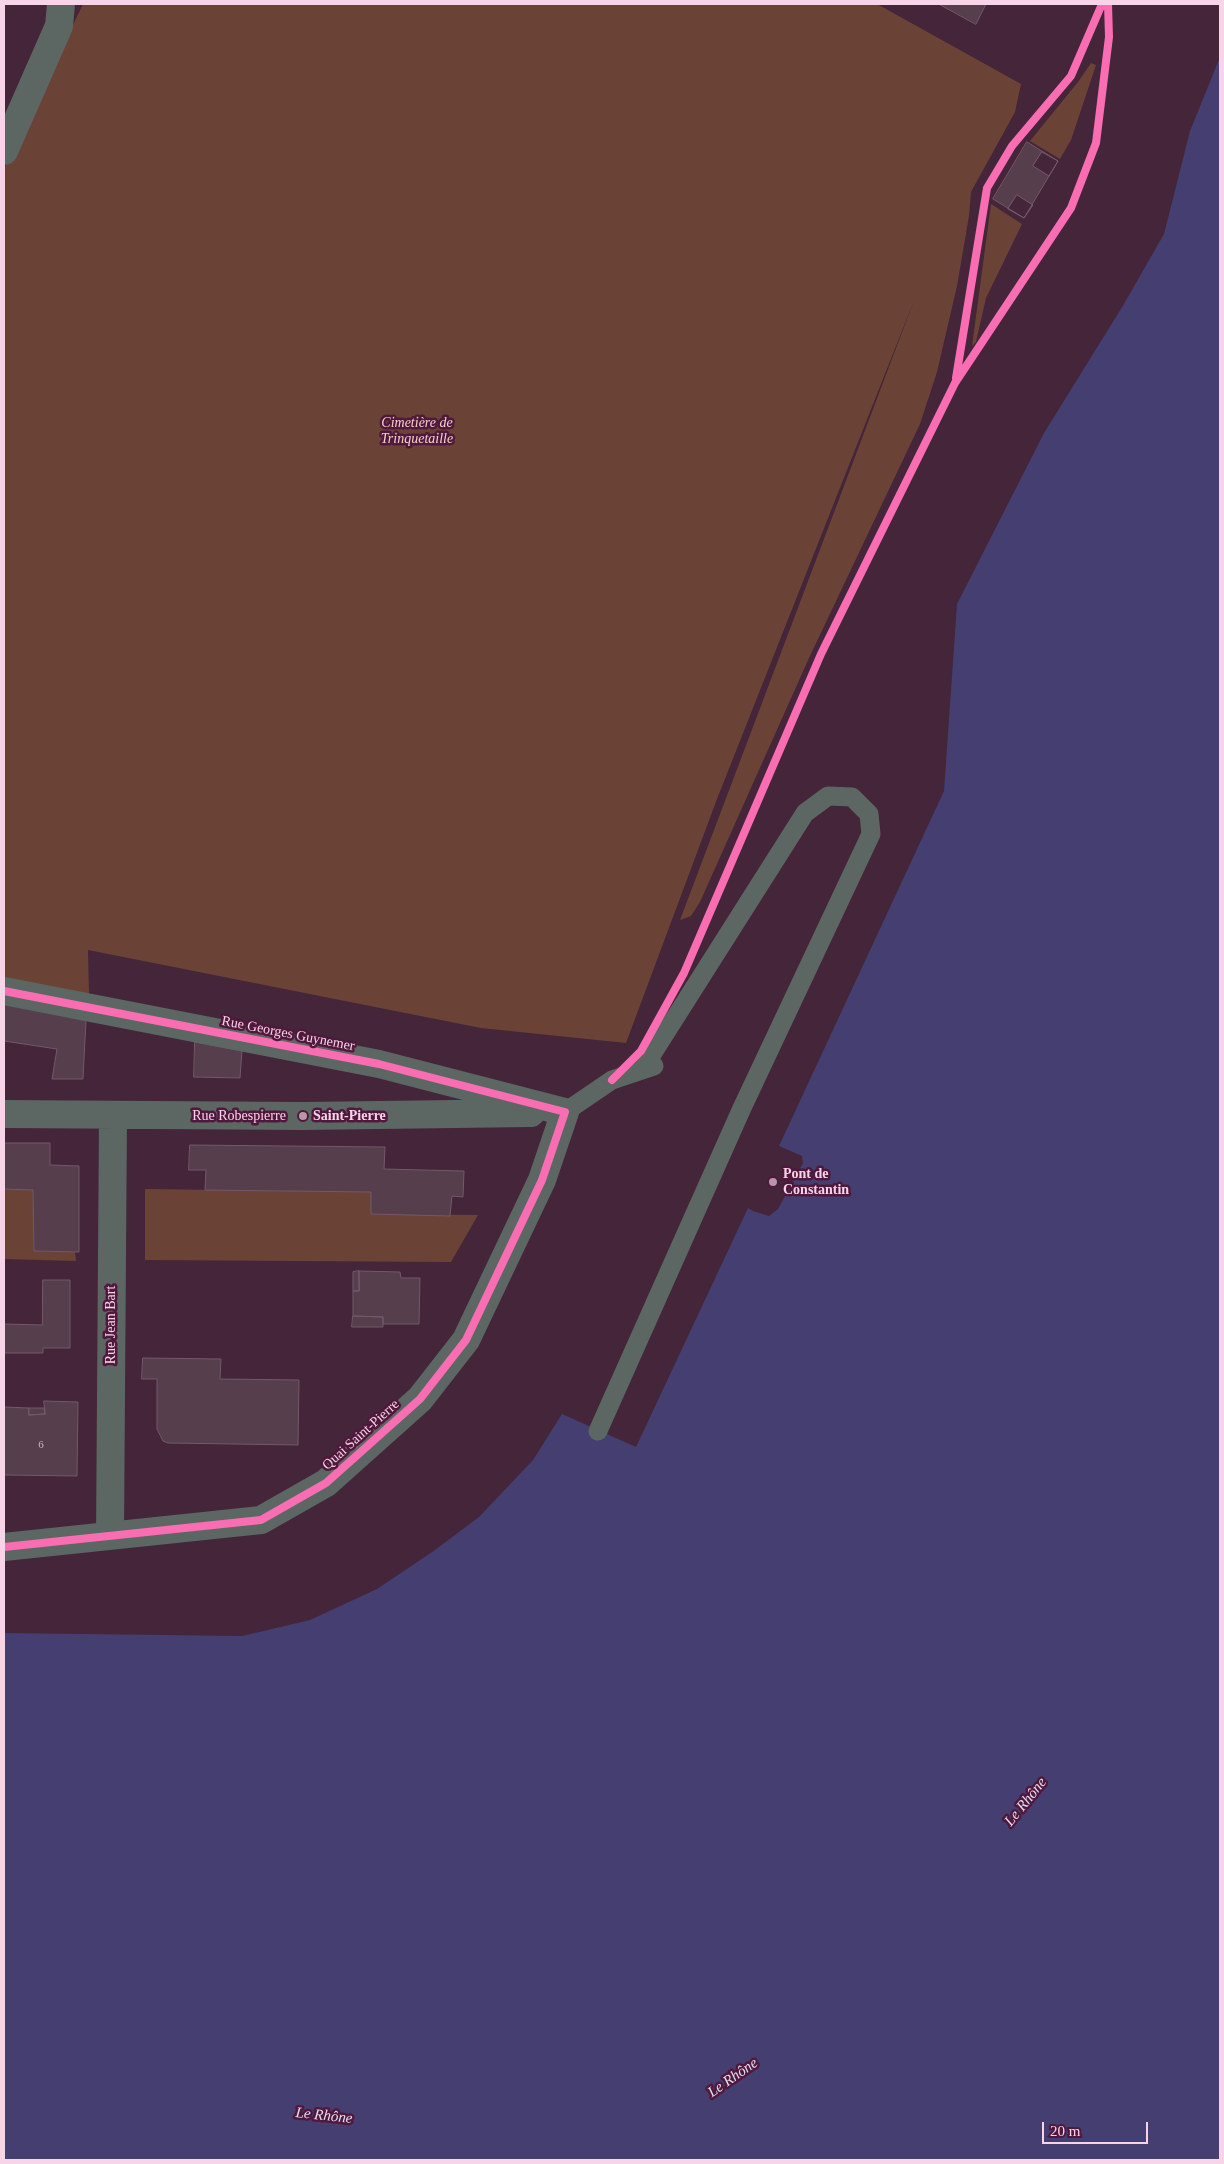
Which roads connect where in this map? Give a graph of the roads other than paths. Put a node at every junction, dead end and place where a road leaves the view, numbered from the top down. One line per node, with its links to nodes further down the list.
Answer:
1 (61, 4): 2 (street)
2 (4, 151)
3 (4, 991): 4 (street, Rue Georges Guynemer)
4 (564, 1112): 6 (street, Rue Robespierre); 7 (lane); 8 (street, Quai Saint-Pierre)
5 (4, 1114): 6 (street, Rue Robespierre)
6 (113, 1116): 8 (street, Rue Jean Bart)
7 (598, 1431)
8 (110, 1534): 9 (street, Quai Saint-Pierre)
9 (4, 1547)

